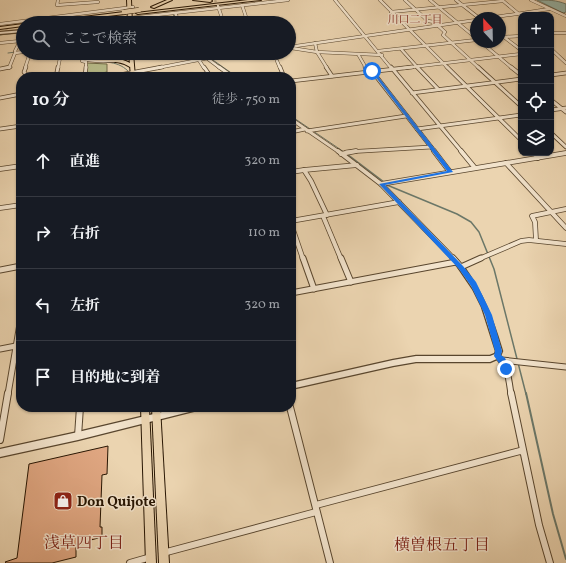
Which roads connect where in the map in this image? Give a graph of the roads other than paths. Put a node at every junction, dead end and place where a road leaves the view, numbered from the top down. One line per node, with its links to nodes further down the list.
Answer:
1 (58, 0): 16 (street)
2 (129, 0): 20 (highway)
3 (132, 0): 20 (highway)
4 (170, 0): 25 (highway)
5 (195, 0): 6 (highway)
6 (232, 0)
7 (259, 0): 25 (highway)
8 (287, 0): 17 (street)
9 (335, 0): 55 (street)
10 (380, 0): 26 (street)
11 (404, 0): 22 (street)
12 (430, 0): 21 (street)
13 (456, 0): 18 (street)
14 (502, 0): 18 (street); 31 (street)
15 (531, 0): 42 (street)
16 (98, 1): 24 (street)
17 (241, 2): 19 (street); 25 (highway); 40 (street)
18 (462, 4): 21 (street); 27 (street)
19 (218, 6): 29 (street); 39 (street)
20 (131, 7): 24 (street); 36 (highway)
21 (438, 7): 22 (street); 45 (street)
22 (415, 9): 26 (street); 47 (street)
23 (549, 9): 28 (street)
24 (97, 12): 32 (street)
25 (138, 12): 30 (highway)
26 (391, 12): 49 (street)
27 (472, 12)
28 (530, 12)
29 (175, 13): 37 (street); 38 (street)
30 (124, 14): 33 (highway); 34 (highway); 35 (highway)
31 (518, 14): 41 (street)
32 (65, 16)
33 (100, 16)
34 (108, 16)
35 (118, 16)
36 (132, 16)
37 (149, 16)
38 (176, 16)
39 (222, 16)
40 (246, 16)
41 (506, 16)
42 (566, 16)
43 (470, 21): 45 (street)
44 (16, 22): 46 (street)
45 (457, 23): 47 (street); 54 (street)
46 (0, 24)
47 (438, 25): 49 (street); 62 (street)
48 (16, 27): 50 (highway)
49 (409, 29): 55 (street); 65 (street)
50 (0, 30): 51 (street)
51 (16, 31)
52 (554, 33): 53 (street)
53 (566, 33)
54 (470, 34)
55 (366, 36): 61 (street); 70 (street)
56 (518, 36): 57 (street)
57 (506, 37)
58 (506, 39): 68 (street)
59 (470, 40): 62 (street)
60 (16, 42): 63 (street)
61 (315, 43): 64 (street); 71 (street)
62 (452, 43): 65 (street); 87 (street)
63 (0, 44)
64 (296, 46)
65 (426, 46): 69 (street); 90 (street)
66 (296, 48): 71 (street)
67 (488, 48): 77 (street)
68 (518, 48)
69 (401, 49): 70 (street); 92 (street)
70 (378, 51): 76 (street)
71 (317, 52): 74 (street); 108 (street)
72 (554, 52): 89 (street)
73 (16, 53): 93 (street)
74 (358, 54): 76 (street); 104 (street)
75 (518, 54): 77 (street)
76 (382, 55): 94 (street)
77 (498, 57): 87 (street); 105 (street)
78 (28, 60): 95 (street)
79 (60, 60): 96 (street)
80 (78, 60): 97 (street)
81 (86, 60): 82 (street)
82 (113, 60): 91 (highway)
83 (132, 60): 91 (highway)
84 (134, 60): 99 (highway)
85 (199, 60): 100 (street); 101 (street)
86 (212, 60): 102 (street)
87 (470, 60): 90 (street); 111 (street)
88 (276, 61): 103 (street)
89 (566, 62)
90 (443, 63): 92 (street); 112 (street)
91 (132, 66): 98 (highway)
92 (416, 66): 94 (street); 113 (street)
93 (0, 69)
94 (393, 69): 104 (street); 114 (street)
95 (24, 72)
96 (57, 72)
97 (85, 72)
98 (135, 72)
99 (136, 72)
100 (149, 72)
101 (207, 72)
102 (227, 72)
103 (282, 72)
104 (371, 72): 108 (street); 124 (street)
105 (518, 73)
106 (566, 73): 107 (street)
107 (554, 75)
108 (332, 76): 110 (street)
109 (518, 79): 111 (street)
110 (296, 80)
111 (495, 82): 112 (street); 118 (street)
112 (466, 86): 113 (street); 125 (street)
113 (438, 89): 114 (street)
114 (412, 92): 127 (street)
115 (16, 95): 116 (street)
116 (0, 98)
117 (554, 102): 120 (street)
118 (518, 103)
119 (566, 108): 120 (street)
120 (562, 109): 121 (street); 122 (street)
121 (554, 110)
122 (566, 112)
123 (518, 115): 125 (street)
124 (406, 116): 130 (street); 131 (street)
125 (499, 118): 127 (street); 134 (street)
126 (296, 122): 131 (street)
127 (440, 126): 130 (street); 143 (street)
128 (16, 127): 129 (street)
129 (0, 129)
130 (417, 129): 135 (street)
131 (308, 130): 132 (street); 137 (street)
132 (296, 131)
133 (554, 136): 136 (street)
134 (518, 137)
135 (431, 147): 137 (street); 147 (street)
136 (566, 147)
137 (343, 153): 141 (street)
138 (566, 153): 139 (street)
139 (538, 158): 140 (street)
140 (506, 163): 143 (street); 153 (street)
141 (357, 164): 145 (street); 148 (street)
142 (16, 167): 144 (street)
143 (476, 168): 147 (street)
144 (0, 169)
145 (304, 170): 146 (street); 154 (street)
146 (296, 171)
147 (450, 172): 148 (street)
148 (383, 183): 149 (street)
149 (399, 202): 154 (street); 160 (street)
150 (16, 206): 151 (street)
151 (0, 208)
152 (566, 209): 153 (street)
153 (552, 212): 156 (street); 158 (street)
154 (325, 215): 155 (street); 163 (street)
155 (296, 220)
156 (566, 228)
157 (296, 238): 164 (street)
158 (536, 240): 159 (street); 160 (street)
159 (566, 244)
160 (459, 265): 163 (street); 168 (street)
161 (16, 267): 162 (street)
162 (0, 270)
163 (351, 282): 164 (street)
164 (314, 289): 165 (street)
165 (296, 292)
166 (16, 346): 167 (street)
167 (0, 349)
168 (502, 359): 170 (street); 171 (street); 179 (street)
169 (16, 360): 178 (street)
170 (566, 367)
171 (296, 385)
172 (80, 412): 177 (street)
173 (145, 412): 176 (highway)
174 (156, 412): 176 (street); 182 (highway)
175 (291, 412): 181 (street)
176 (146, 420): 177 (street); 183 (highway)
177 (78, 436): 180 (street)
178 (0, 440)
179 (524, 452): 181 (street); 186 (street)
180 (0, 453)
181 (316, 508): 182 (street); 185 (street)
182 (163, 558)
183 (151, 560): 184 (street)
184 (130, 563)
185 (330, 563)
186 (550, 563)

